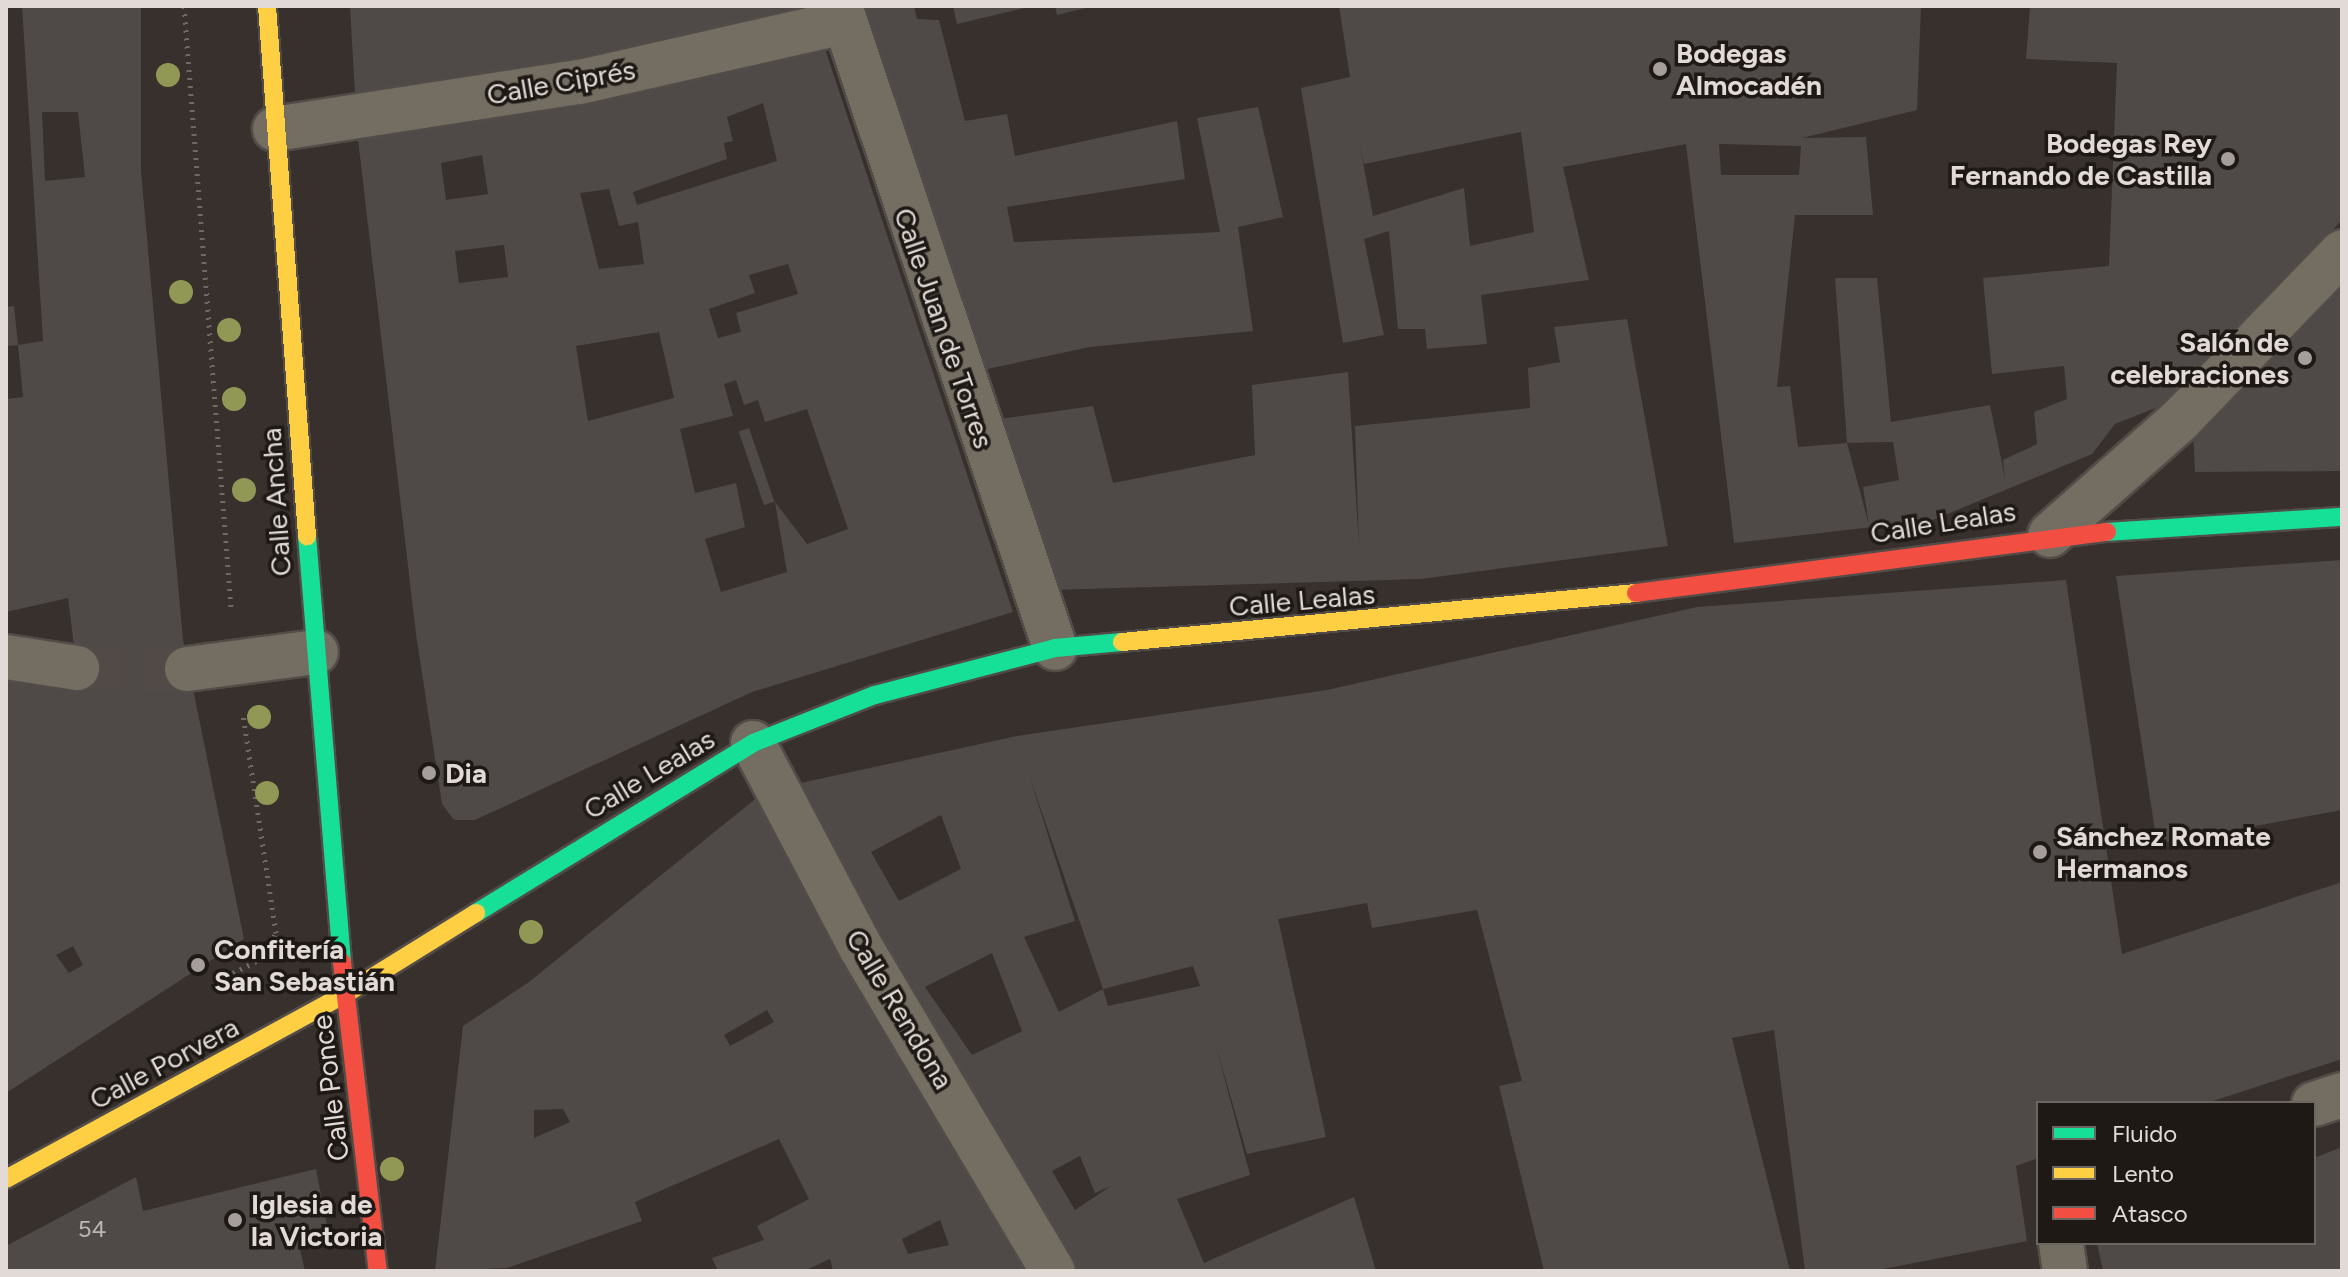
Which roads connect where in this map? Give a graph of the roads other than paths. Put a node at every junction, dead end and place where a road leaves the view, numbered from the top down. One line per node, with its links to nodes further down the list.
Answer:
1 (267, 6): 3 (street, Calle Ancha)
2 (842, 14): 3 (street, Calle Ciprés); 7 (street, Calle Juan de Torres)
3 (275, 129): 8 (street, Calle Ancha)
4 (2342, 252): 6 (street)
5 (2342, 517): 6 (street, Calle Lealas)
6 (2050, 535): 7 (street, Calle Lealas)
7 (1055, 648): 12 (street, Calle Lealas)
8 (316, 652): 11 (street); 13 (street, Calle Ancha)
9 (6, 657): 10 (street)
10 (77, 668)
11 (187, 669)
12 (753, 743): 13 (street, Calle Lealas); 19 (street, Calle Rendona)
13 (347, 993): 16 (street, Calle Porvera); 18 (street, Calle Ponce)
14 (2342, 1095): 15 (street)
15 (2316, 1103)
16 (6, 1179)
17 (2061, 1245): 20 (street)
18 (378, 1271)
19 (1053, 1271)
20 (2065, 1271)

